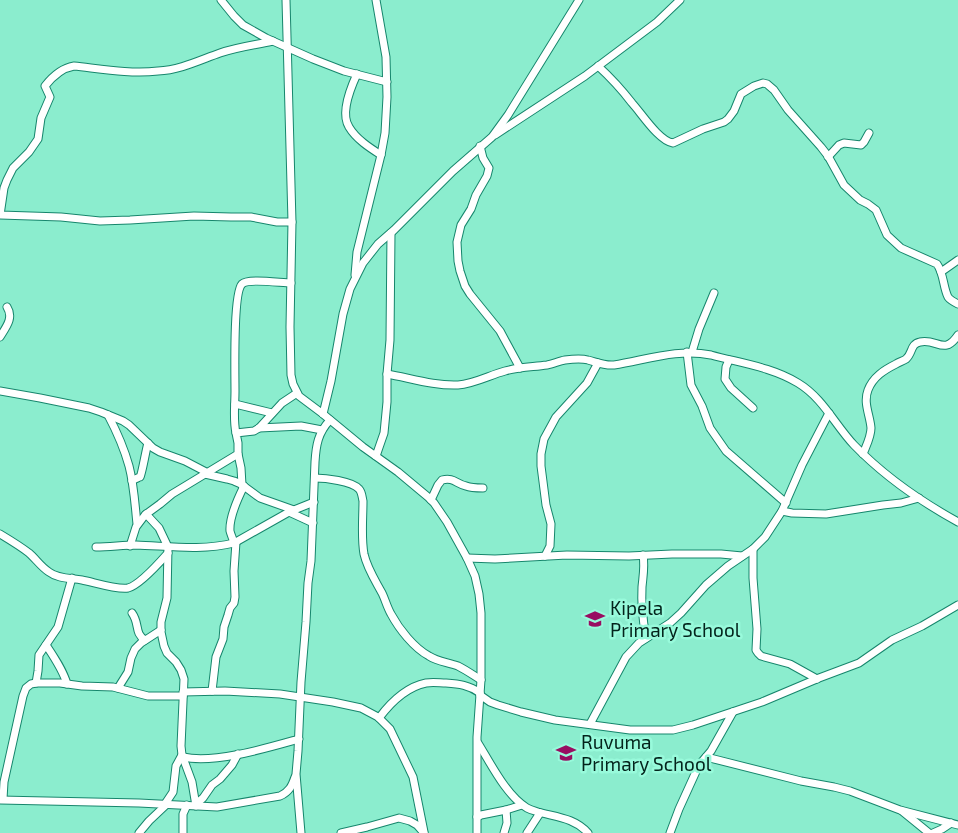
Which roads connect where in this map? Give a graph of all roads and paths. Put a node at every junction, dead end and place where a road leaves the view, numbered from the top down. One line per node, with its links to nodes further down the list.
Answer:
1 (221, 0): 6 (street)
2 (286, 0): 7 (street)
3 (376, 0): 10 (street)
4 (579, 0): 12 (street)
5 (680, 0): 8 (street)
6 (273, 41): 7 (street); 16 (street)
7 (288, 48): 9 (street); 16 (street)
8 (598, 66): 12 (street); 15 (street)
9 (357, 74): 10 (street); 14 (street)
10 (387, 82): 14 (street)
11 (869, 133): 15 (street)
12 (492, 137): 13 (street)
13 (480, 146): 17 (street); 30 (street)
14 (382, 155): 20 (street)
15 (828, 157): 19 (street)
16 (292, 222): 21 (street)
17 (390, 233): 20 (street); 31 (street)
18 (958, 260): 19 (street)
19 (941, 272): 23 (street)
20 (356, 278): 38 (street)
21 (291, 283): 33 (street); 34 (street)
22 (714, 293): 27 (street)
23 (958, 304)
24 (7, 307): 26 (street)
25 (958, 335): 46 (street)
26 (0, 337)
27 (689, 352): 28 (street); 29 (street); 56 (street)
28 (729, 360): 35 (street); 37 (street)
29 (598, 364): 30 (street); 70 (street)
30 (520, 368): 31 (street)
31 (387, 374): 47 (street)
32 (0, 391): 39 (street)
33 (297, 393): 36 (street); 38 (street)
34 (235, 404): 36 (street); 43 (street)
35 (753, 408)
36 (272, 413): 41 (street)
37 (829, 413): 46 (street); 56 (street)
38 (323, 414): 40 (street)
39 (108, 416): 44 (street); 50 (street)
40 (330, 420): 42 (street); 47 (street)
41 (259, 428): 42 (street); 43 (street)
42 (322, 430): 49 (street)
43 (236, 433): 45 (street)
44 (148, 443): 48 (street); 50 (street)
45 (238, 454): 48 (street); 51 (street)
46 (863, 454): 53 (street)
47 (376, 456): 54 (street)
48 (206, 474): 51 (street); 59 (street)
49 (314, 478): 55 (street); 81 (street)
50 (132, 481): 62 (street)
51 (243, 486): 57 (street); 64 (street)
52 (483, 488): 54 (street)
53 (919, 498): 58 (street); 60 (street)
54 (431, 500): 72 (street)
55 (314, 502): 57 (street); 61 (street)
56 (786, 504): 58 (street)
57 (291, 511): 61 (street); 64 (street)
58 (782, 511): 67 (street)
59 (146, 514): 62 (street); 68 (street)
60 (957, 520)
61 (313, 523): 88 (street)
62 (137, 524): 65 (street)
63 (0, 534): 73 (street)
64 (235, 543): 68 (street); 85 (street)
65 (130, 546): 66 (street); 68 (street)
66 (96, 547)
67 (753, 549): 71 (street); 80 (street)
68 (168, 550): 73 (street); 76 (street)
69 (643, 555): 70 (street); 71 (street); 77 (street)
70 (545, 556): 72 (street)
71 (742, 556): 77 (street)
72 (467, 558): 81 (street)
73 (72, 578): 79 (street)
74 (958, 605): 80 (street)
75 (132, 613): 78 (street)
76 (161, 630): 78 (street); 86 (street)
77 (646, 638): 91 (street)
78 (146, 640): 84 (street)
79 (46, 645): 82 (street); 83 (street)
80 (817, 679): 89 (street)
81 (480, 680): 87 (street)
82 (36, 682): 83 (street); 98 (street)
83 (67, 684): 84 (street)
84 (118, 688): 86 (street)
85 (212, 691): 86 (street); 88 (street)
86 (183, 694): 95 (street)
87 (480, 694): 90 (street); 91 (street); 93 (street)
88 (300, 697): 90 (street); 92 (street)
89 (733, 712): 91 (street); 96 (street)
90 (380, 718): 112 (street)
91 (590, 724)
92 (299, 739): 94 (street); 97 (street)
93 (477, 742): 100 (street); 106 (street)
94 (238, 754): 95 (street); 102 (street)
95 (182, 756): 99 (street); 102 (street)
96 (706, 757): 104 (street); 117 (street)
97 (296, 774): 102 (street); 110 (street)
98 (2, 800): 99 (street)
99 (166, 804): 101 (street); 108 (street)
100 (522, 804): 103 (street); 105 (street)
101 (187, 805): 102 (street); 109 (street)
102 (196, 805)
103 (506, 810): 106 (street); 114 (street)
104 (900, 810): 107 (street); 118 (street)
105 (540, 813): 115 (street); 116 (street)
106 (477, 817): 113 (street)
107 (954, 824): 119 (street)
108 (139, 833)
109 (183, 833)
110 (301, 833)
111 (341, 833): 112 (street)
112 (424, 833)
113 (477, 833)
114 (504, 833)
115 (527, 833)
116 (588, 833)
117 (670, 833)
118 (929, 833)
119 (933, 833)

